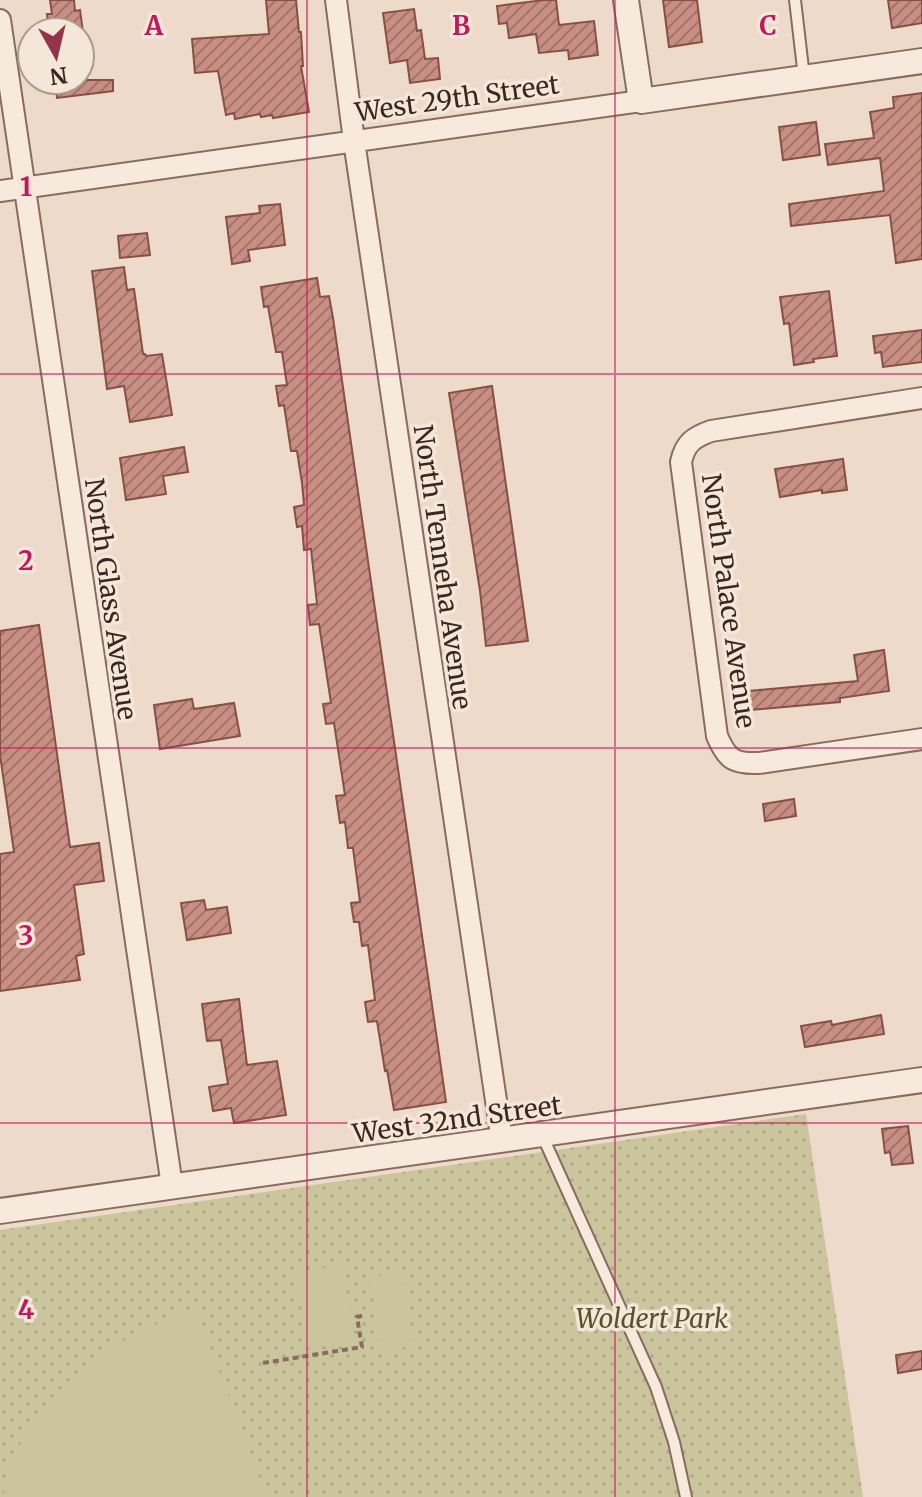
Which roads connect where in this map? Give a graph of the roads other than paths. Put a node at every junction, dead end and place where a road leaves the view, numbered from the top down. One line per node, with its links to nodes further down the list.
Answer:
1 (336, 0): 8 (street, North Tenneha Avenue)
2 (626, 0): 7 (street)
3 (795, 0): 6 (lane)
4 (0, 20): 9 (street, North Glass Avenue)
5 (922, 61): 6 (street, West 29th Street)
6 (804, 77): 7 (street, West 29th Street)
7 (641, 101): 8 (street, West 29th Street)
8 (354, 141): 9 (street, West 29th Street); 15 (street, North Tenneha Avenue)
9 (24, 187): 10 (street, West 29th Street); 16 (street, North Glass Avenue)
10 (0, 191)
11 (922, 398): 12 (street, North Palace Avenue)
12 (922, 739)
13 (922, 1080): 14 (street, West 32nd Street)
14 (542, 1135): 15 (street, West 32nd Street); 18 (lane)
15 (502, 1141): 16 (street, West 32nd Street)
16 (172, 1186): 17 (street, West 32nd Street)
17 (0, 1211)
18 (686, 1497)

